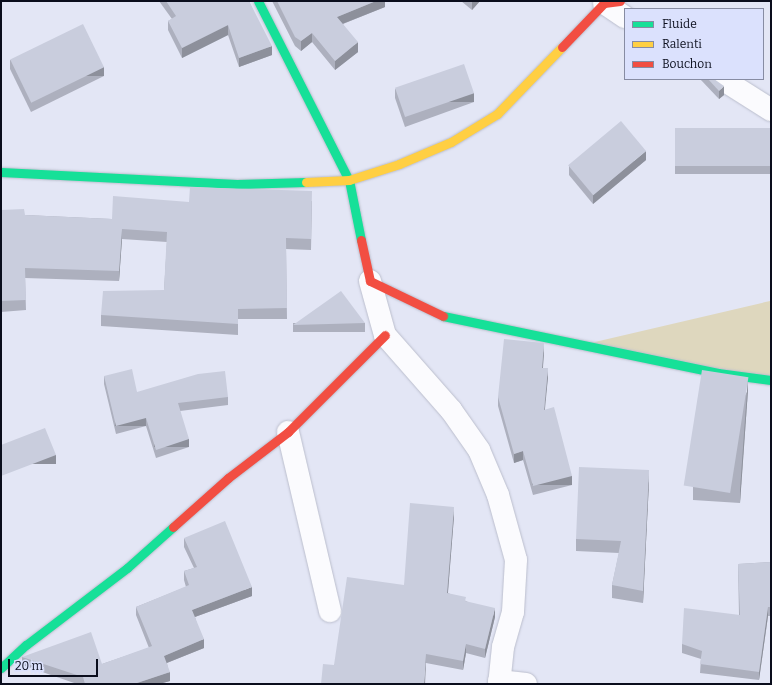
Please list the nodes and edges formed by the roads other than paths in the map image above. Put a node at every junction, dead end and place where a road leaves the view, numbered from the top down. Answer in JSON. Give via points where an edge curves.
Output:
{"nodes":[{"id":1,"x":258,"y":1,"type":"edge"},
{"id":2,"x":612,"y":2,"type":"edge"},
{"id":3,"x":624,"y":16,"type":"edge"},
{"id":4,"x":724,"y":80,"type":"edge"},
{"id":5,"x":771,"y":110,"type":"edge"},
{"id":6,"x":1,"y":172,"type":"edge"},
{"id":7,"x":349,"y":180,"type":"junction"},
{"id":8,"x":370,"y":281,"type":"junction"},
{"id":9,"x":385,"y":335,"type":"junction"},
{"id":10,"x":771,"y":380,"type":"edge"},
{"id":11,"x":288,"y":432,"type":"junction"},
{"id":12,"x":330,"y":611,"type":"dead end"},
{"id":13,"x":1,"y":668,"type":"edge"},
{"id":14,"x":499,"y":682,"type":"edge"},
{"id":15,"x":526,"y":684,"type":"edge"}],
"edges":[{"from":1,"to":7,"type":"street"},
{"from":2,"to":3,"type":"street"},
{"from":2,"to":7,"type":"street","via":[[497,114],[451,142],[399,164]]},
{"from":4,"to":5,"type":"street"},
{"from":6,"to":7,"type":"street","via":[[237,184]]},
{"from":7,"to":8,"type":"street"},
{"from":8,"to":9,"type":"street"},
{"from":8,"to":10,"type":"street","via":[[437,315],[718,373]]},
{"from":9,"to":11,"type":"street"},
{"from":9,"to":14,"type":"street","via":[[451,410],[479,450],[498,495],[516,560],[513,612],[503,647]]},
{"from":11,"to":12,"type":"street"},
{"from":11,"to":13,"type":"street","via":[[228,478],[127,568],[26,645]]},
{"from":14,"to":15,"type":"street"}]}
